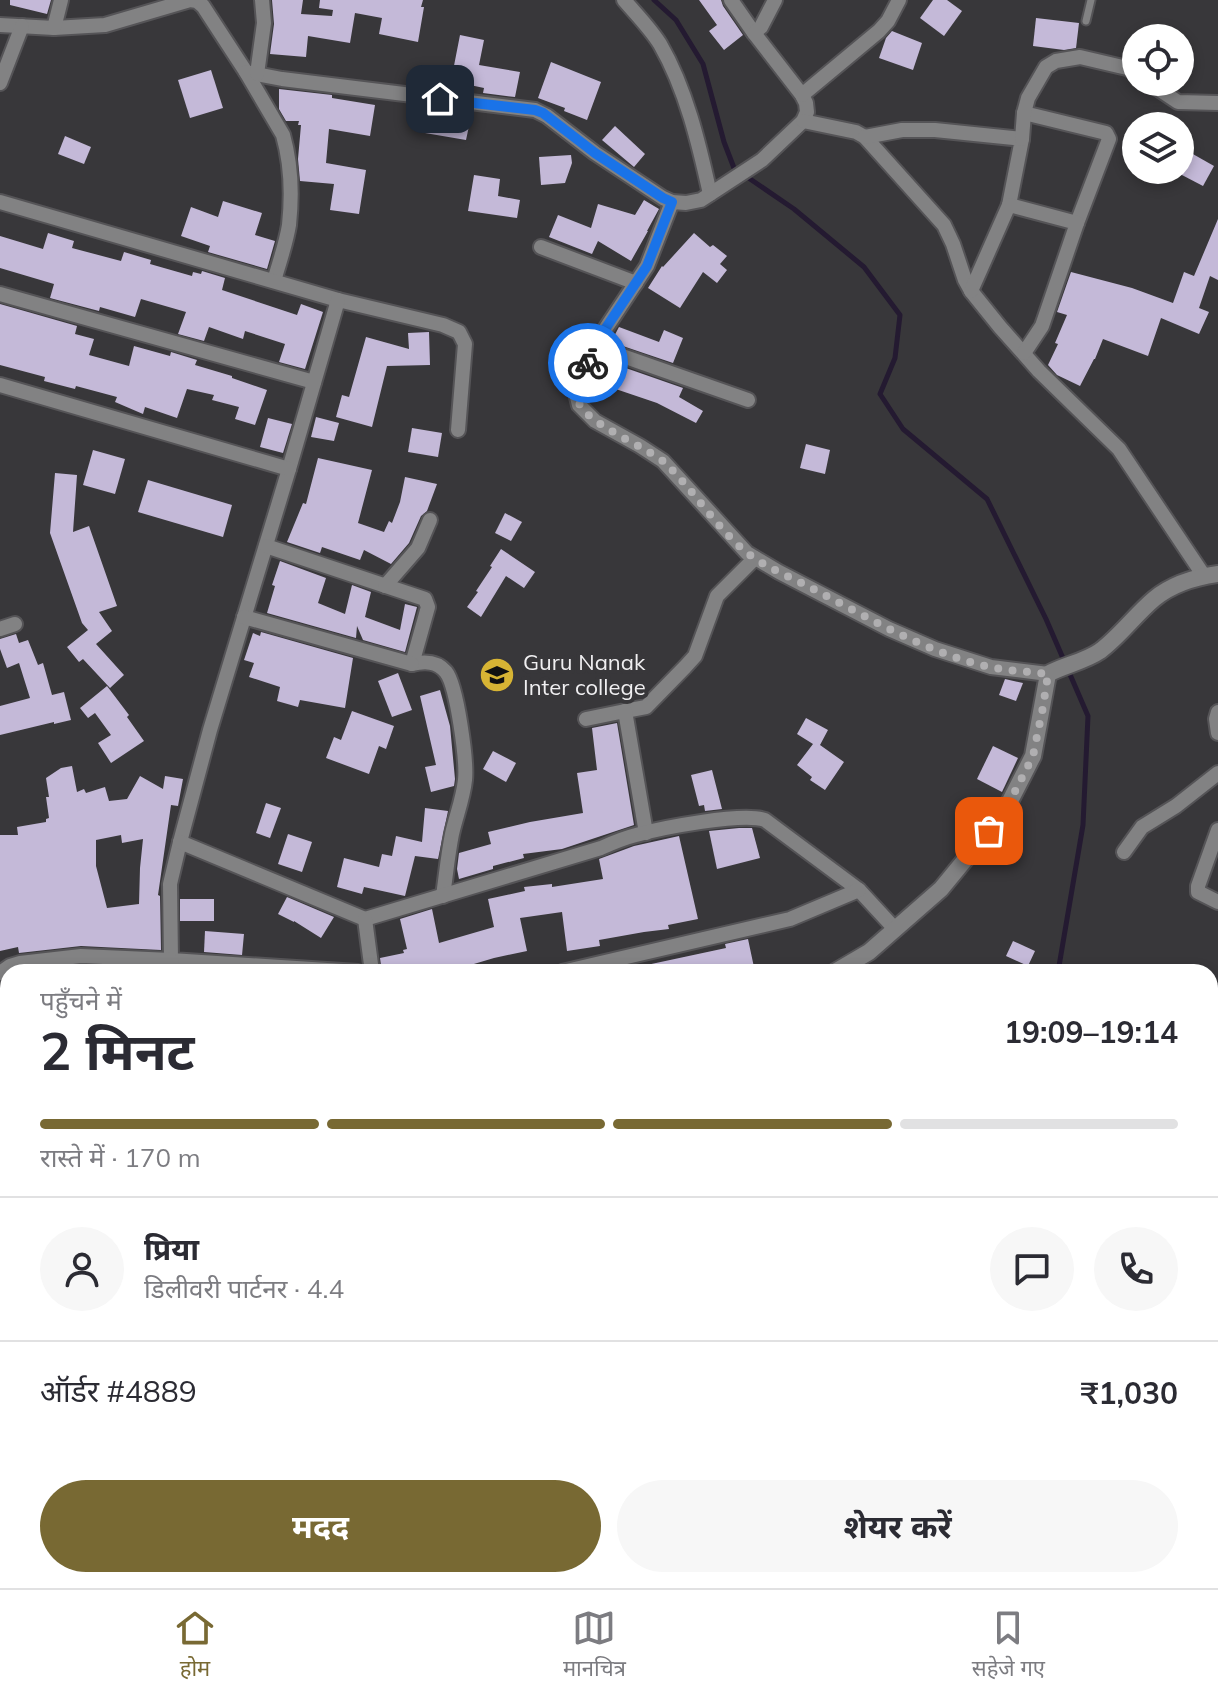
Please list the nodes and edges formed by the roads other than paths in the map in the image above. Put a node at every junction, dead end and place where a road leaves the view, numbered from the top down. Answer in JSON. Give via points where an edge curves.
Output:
{"nodes":[{"id":1,"x":61,"y":0,"type":"edge"},
{"id":2,"x":262,"y":0,"type":"edge"},
{"id":3,"x":624,"y":0,"type":"edge"},
{"id":4,"x":731,"y":0,"type":"edge"},
{"id":5,"x":775,"y":0,"type":"edge"},
{"id":6,"x":899,"y":0,"type":"edge"},
{"id":7,"x":1091,"y":0,"type":"edge"},
{"id":8,"x":1086,"y":21,"type":"dead end"},
{"id":9,"x":0,"y":25,"type":"edge"},
{"id":10,"x":22,"y":26,"type":"junction"},
{"id":11,"x":54,"y":28,"type":"junction"},
{"id":12,"x":754,"y":33,"type":"junction"},
{"id":13,"x":1122,"y":67,"type":"edge"},
{"id":14,"x":251,"y":73,"type":"junction"},
{"id":15,"x":0,"y":83,"type":"edge"},
{"id":16,"x":802,"y":95,"type":"junction"},
{"id":17,"x":1169,"y":96,"type":"edge"},
{"id":18,"x":1218,"y":103,"type":"edge"},
{"id":19,"x":1024,"y":113,"type":"junction"},
{"id":20,"x":803,"y":121,"type":"junction"},
{"id":21,"x":865,"y":137,"type":"junction"},
{"id":22,"x":1022,"y":139,"type":"junction"},
{"id":23,"x":710,"y":194,"type":"junction"},
{"id":24,"x":0,"y":202,"type":"edge"},
{"id":25,"x":672,"y":202,"type":"junction"},
{"id":26,"x":1009,"y":205,"type":"junction"},
{"id":27,"x":1077,"y":223,"type":"junction"},
{"id":28,"x":541,"y":247,"type":"dead end"},
{"id":29,"x":274,"y":281,"type":"junction"},
{"id":30,"x":636,"y":283,"type":"junction"},
{"id":31,"x":971,"y":291,"type":"junction"},
{"id":32,"x":0,"y":294,"type":"edge"},
{"id":33,"x":338,"y":300,"type":"junction"},
{"id":34,"x":594,"y":346,"type":"junction"},
{"id":35,"x":1024,"y":353,"type":"junction"},
{"id":36,"x":314,"y":382,"type":"junction"},
{"id":37,"x":0,"y":385,"type":"edge"},
{"id":38,"x":748,"y":400,"type":"dead end"},
{"id":39,"x":458,"y":430,"type":"dead end"},
{"id":40,"x":289,"y":469,"type":"junction"},
{"id":41,"x":430,"y":520,"type":"dead end"},
{"id":42,"x":266,"y":546,"type":"junction"},
{"id":43,"x":755,"y":558,"type":"junction"},
{"id":44,"x":1211,"y":575,"type":"edge"},
{"id":45,"x":385,"y":586,"type":"junction"},
{"id":46,"x":244,"y":617,"type":"junction"},
{"id":47,"x":15,"y":624,"type":"dead end"},
{"id":48,"x":0,"y":629,"type":"edge"},
{"id":49,"x":412,"y":664,"type":"junction"},
{"id":50,"x":1053,"y":671,"type":"junction"},
{"id":51,"x":625,"y":711,"type":"junction"},
{"id":52,"x":1218,"y":712,"type":"edge"},
{"id":53,"x":586,"y":719,"type":"dead end"},
{"id":54,"x":1218,"y":733,"type":"edge"},
{"id":55,"x":1218,"y":773,"type":"edge"},
{"id":56,"x":1218,"y":830,"type":"edge"},
{"id":57,"x":646,"y":833,"type":"junction"},
{"id":58,"x":180,"y":842,"type":"junction"},
{"id":59,"x":1124,"y":852,"type":"dead end"},
{"id":60,"x":859,"y":890,"type":"junction"},
{"id":61,"x":443,"y":896,"type":"junction"},
{"id":62,"x":1218,"y":902,"type":"edge"},
{"id":63,"x":365,"y":919,"type":"junction"},
{"id":64,"x":895,"y":929,"type":"junction"},
{"id":65,"x":17,"y":964,"type":"edge"},
{"id":66,"x":153,"y":964,"type":"edge"},
{"id":67,"x":171,"y":964,"type":"edge"},
{"id":68,"x":371,"y":964,"type":"edge"},
{"id":69,"x":596,"y":964,"type":"edge"},
{"id":70,"x":849,"y":964,"type":"edge"}],
"edges":[{"from":1,"to":11,"type":"street"},
{"from":2,"to":14,"type":"street","via":[[264,23]]},
{"from":3,"to":23,"type":"street","via":[[660,43],[685,102]]},
{"from":4,"to":12,"type":"street"},
{"from":5,"to":12,"type":"street"},
{"from":6,"to":16,"type":"street","via":[[879,31]]},
{"from":7,"to":8,"type":"lane"},
{"from":9,"to":10,"type":"street"},
{"from":10,"to":11,"type":"street"},
{"from":10,"to":15,"type":"street"},
{"from":11,"to":14,"type":"street","via":[[105,25],[197,1]]},
{"from":12,"to":16,"type":"street"},
{"from":13,"to":19,"type":"street","via":[[1080,57],[1056,61],[1046,67]]},
{"from":14,"to":25,"type":"street","via":[[535,110]]},
{"from":14,"to":29,"type":"street","via":[[286,145],[289,226]]},
{"from":16,"to":20,"type":"street","via":[[807,112]]},
{"from":17,"to":18,"type":"street","via":[[1178,102]]},
{"from":19,"to":22,"type":"street"},
{"from":19,"to":27,"type":"street","via":[[1108,135]]},
{"from":20,"to":21,"type":"street"},
{"from":20,"to":23,"type":"street","via":[[762,160]]},
{"from":21,"to":22,"type":"street","via":[[935,130]]},
{"from":21,"to":31,"type":"street","via":[[944,225]]},
{"from":22,"to":26,"type":"street"},
{"from":23,"to":25,"type":"street","via":[[694,203]]},
{"from":24,"to":29,"type":"street"},
{"from":25,"to":30,"type":"street"},
{"from":26,"to":27,"type":"street"},
{"from":26,"to":31,"type":"street"},
{"from":27,"to":35,"type":"street","via":[[1042,326]]},
{"from":28,"to":30,"type":"street"},
{"from":29,"to":33,"type":"street"},
{"from":30,"to":34,"type":"street"},
{"from":31,"to":35,"type":"street"},
{"from":32,"to":36,"type":"street"},
{"from":33,"to":36,"type":"street"},
{"from":33,"to":39,"type":"street","via":[[459,332],[465,344]]},
{"from":34,"to":38,"type":"street"},
{"from":34,"to":43,"type":"street","via":[[579,405],[595,421],[663,461]]},
{"from":35,"to":44,"type":"street","via":[[1119,449]]},
{"from":36,"to":40,"type":"street"},
{"from":37,"to":40,"type":"street"},
{"from":40,"to":42,"type":"street"},
{"from":41,"to":45,"type":"street","via":[[418,548]]},
{"from":42,"to":45,"type":"street"},
{"from":42,"to":46,"type":"street"},
{"from":43,"to":50,"type":"street","via":[[935,649],[991,667]]},
{"from":43,"to":51,"type":"street","via":[[717,596],[695,656],[646,707]]},
{"from":44,"to":50,"type":"street","via":[[1156,597],[1099,652]]},
{"from":45,"to":49,"type":"street","via":[[427,602]]},
{"from":46,"to":49,"type":"street"},
{"from":46,"to":58,"type":"street"},
{"from":47,"to":48,"type":"street"},
{"from":49,"to":61,"type":"street","via":[[425,661],[447,673],[466,759]]},
{"from":50,"to":64,"type":"street","via":[[1033,756],[1005,811],[941,889]]},
{"from":51,"to":53,"type":"street"},
{"from":51,"to":57,"type":"street"},
{"from":52,"to":54,"type":"street"},
{"from":55,"to":59,"type":"street","via":[[1142,827]]},
{"from":56,"to":62,"type":"street","via":[[1198,886],[1198,892]]},
{"from":57,"to":60,"type":"street","via":[[711,820],[760,818]]},
{"from":57,"to":61,"type":"street"},
{"from":58,"to":63,"type":"street"},
{"from":58,"to":67,"type":"street","via":[[170,884]]},
{"from":60,"to":64,"type":"street"},
{"from":60,"to":69,"type":"street","via":[[790,919]]},
{"from":61,"to":63,"type":"street"},
{"from":63,"to":68,"type":"street"},
{"from":64,"to":70,"type":"street"},
{"from":65,"to":66,"type":"street","via":[[81,956]]}]}
